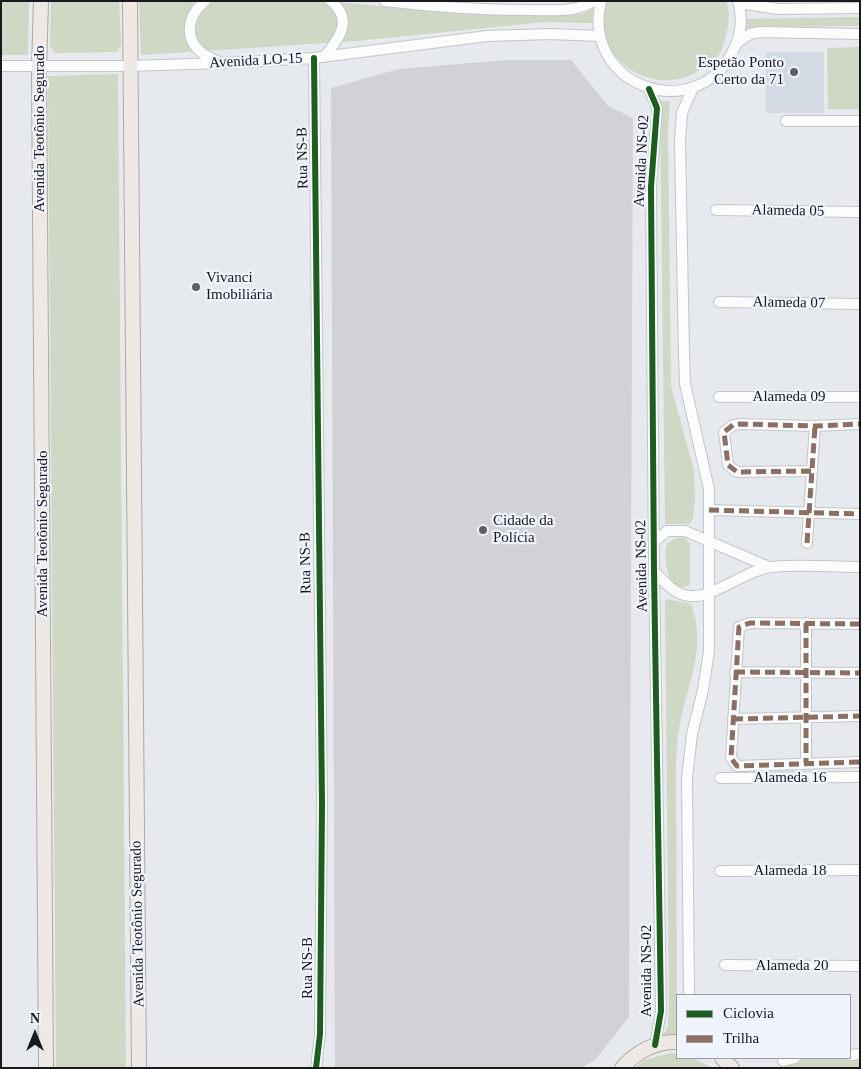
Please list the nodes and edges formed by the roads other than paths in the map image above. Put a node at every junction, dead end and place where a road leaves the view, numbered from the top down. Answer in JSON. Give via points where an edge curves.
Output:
{"nodes":[{"id":1,"x":41,"y":1,"type":"edge"},
{"id":2,"x":130,"y":1,"type":"edge"},
{"id":3,"x":205,"y":1,"type":"edge"},
{"id":4,"x":331,"y":1,"type":"edge"},
{"id":5,"x":386,"y":1,"type":"edge"},
{"id":6,"x":594,"y":1,"type":"edge"},
{"id":7,"x":601,"y":1,"type":"edge"},
{"id":8,"x":739,"y":2,"type":"edge"},
{"id":9,"x":860,"y":8,"type":"edge"},
{"id":10,"x":860,"y":34,"type":"edge"},
{"id":11,"x":599,"y":36,"type":"junction"},
{"id":12,"x":737,"y":43,"type":"junction"},
{"id":13,"x":319,"y":57,"type":"junction"},
{"id":14,"x":222,"y":63,"type":"junction"},
{"id":15,"x":1,"y":66,"type":"edge"},
{"id":16,"x":130,"y":66,"type":"junction"},
{"id":17,"x":39,"y":68,"type":"junction"},
{"id":18,"x":693,"y":88,"type":"junction"},
{"id":19,"x":649,"y":89,"type":"junction"},
{"id":20,"x":786,"y":121,"type":"dead end"},
{"id":21,"x":860,"y":121,"type":"edge"},
{"id":22,"x":716,"y":210,"type":"dead end"},
{"id":23,"x":860,"y":212,"type":"edge"},
{"id":24,"x":719,"y":302,"type":"dead end"},
{"id":25,"x":860,"y":304,"type":"edge"},
{"id":26,"x":719,"y":397,"type":"dead end"},
{"id":27,"x":860,"y":397,"type":"edge"},
{"id":28,"x":860,"y":424,"type":"edge"},
{"id":29,"x":815,"y":426,"type":"junction"},
{"id":30,"x":811,"y":471,"type":"junction"},
{"id":31,"x":709,"y":510,"type":"junction"},
{"id":32,"x":810,"y":514,"type":"junction"},
{"id":33,"x":860,"y":514,"type":"edge"},
{"id":34,"x":708,"y":539,"type":"junction"},
{"id":35,"x":654,"y":542,"type":"junction"},
{"id":36,"x":807,"y":543,"type":"dead end"},
{"id":37,"x":769,"y":567,"type":"junction"},
{"id":38,"x":860,"y":567,"type":"edge"},
{"id":39,"x":654,"y":571,"type":"junction"},
{"id":40,"x":708,"y":592,"type":"junction"},
{"id":41,"x":806,"y":623,"type":"junction"},
{"id":42,"x":860,"y":624,"type":"edge"},
{"id":43,"x":735,"y":672,"type":"junction"},
{"id":44,"x":806,"y":673,"type":"junction"},
{"id":45,"x":860,"y":673,"type":"edge"},
{"id":46,"x":860,"y":716,"type":"edge"},
{"id":47,"x":805,"y":717,"type":"junction"},
{"id":48,"x":732,"y":719,"type":"junction"},
{"id":49,"x":860,"y":762,"type":"edge"},
{"id":50,"x":806,"y":763,"type":"junction"},
{"id":51,"x":720,"y":778,"type":"dead end"},
{"id":52,"x":860,"y":778,"type":"edge"},
{"id":53,"x":860,"y":870,"type":"edge"},
{"id":54,"x":720,"y":871,"type":"dead end"},
{"id":55,"x":725,"y":965,"type":"dead end"},
{"id":56,"x":860,"y":966,"type":"edge"},
{"id":57,"x":689,"y":994,"type":"edge"},
{"id":58,"x":676,"y":1042,"type":"edge"},
{"id":59,"x":655,"y":1045,"type":"junction"},
{"id":60,"x":723,"y":1059,"type":"edge"},
{"id":61,"x":791,"y":1059,"type":"edge"},
{"id":62,"x":783,"y":1061,"type":"dead end"},
{"id":63,"x":46,"y":1068,"type":"edge"},
{"id":64,"x":139,"y":1068,"type":"edge"},
{"id":65,"x":316,"y":1068,"type":"edge"},
{"id":66,"x":622,"y":1068,"type":"edge"},
{"id":67,"x":732,"y":1068,"type":"edge"}],
"edges":[{"from":1,"to":17,"type":"main road","name":"Avenida Teotônio Segurado"},
{"from":2,"to":16,"type":"main road","name":"Avenida Teotônio Segurado"},
{"from":3,"to":14,"type":"street","via":[[190,21],[191,38],[203,56]]},
{"from":4,"to":13,"type":"street","via":[[337,6],[342,27],[339,38]]},
{"from":5,"to":6,"type":"street","via":[[469,10],[565,10]]},
{"from":7,"to":11,"type":"street"},
{"from":8,"to":9,"type":"street","via":[[778,9]]},
{"from":8,"to":12,"type":"street","via":[[741,23]]},
{"from":10,"to":12,"type":"street","via":[[760,32],[750,34]]},
{"from":11,"to":13,"type":"street","name":"Avenida LO-15","via":[[487,36]]},
{"from":11,"to":19,"type":"street","via":[[619,71]]},
{"from":12,"to":18,"type":"street","via":[[720,70]]},
{"from":13,"to":14,"type":"street","name":"Avenida LO-15"},
{"from":13,"to":65,"type":"street","name":"Rua NS-B","via":[[322,804],[320,1034]]},
{"from":14,"to":16,"type":"street","name":"Avenida LO-15"},
{"from":15,"to":17,"type":"street","name":"Avenida LO-15"},
{"from":16,"to":17,"type":"street","name":"Avenida LO-15"},
{"from":16,"to":64,"type":"main road","name":"Avenida Teotônio Segurado"},
{"from":17,"to":63,"type":"main road","name":"Avenida Teotônio Segurado"},
{"from":18,"to":19,"type":"street"},
{"from":18,"to":31,"type":"street","via":[[682,113],[680,141],[684,356],[686,384],[709,489]]},
{"from":19,"to":35,"type":"street","name":"Avenida NS-02","via":[[657,108],[651,187]]},
{"from":20,"to":21,"type":"street"},
{"from":22,"to":23,"type":"street","name":"Alameda 05"},
{"from":24,"to":25,"type":"street","name":"Alameda 07"},
{"from":26,"to":27,"type":"street","name":"Alameda 09"},
{"from":28,"to":29,"type":"street"},
{"from":29,"to":30,"type":"street"},
{"from":29,"to":30,"type":"street","via":[[740,424],[724,432],[728,465],[737,472]]},
{"from":30,"to":32,"type":"street"},
{"from":31,"to":32,"type":"street"},
{"from":31,"to":34,"type":"street"},
{"from":32,"to":33,"type":"street"},
{"from":32,"to":36,"type":"street"},
{"from":34,"to":35,"type":"street","via":[[676,529],[667,531]]},
{"from":34,"to":37,"type":"street"},
{"from":34,"to":40,"type":"street"},
{"from":35,"to":39,"type":"street","name":"Avenida NS-02"},
{"from":37,"to":38,"type":"street"},
{"from":37,"to":40,"type":"street"},
{"from":39,"to":40,"type":"street","via":[[683,595]]},
{"from":39,"to":59,"type":"street","name":"Avenida NS-02","via":[[661,1011]]},
{"from":40,"to":57,"type":"street","via":[[709,651],[692,734],[687,778]]},
{"from":41,"to":42,"type":"street"},
{"from":41,"to":43,"type":"street","via":[[750,623],[739,627]]},
{"from":41,"to":44,"type":"street"},
{"from":43,"to":44,"type":"street"},
{"from":43,"to":48,"type":"street"},
{"from":44,"to":45,"type":"street"},
{"from":44,"to":47,"type":"street"},
{"from":46,"to":47,"type":"street"},
{"from":47,"to":48,"type":"street"},
{"from":47,"to":50,"type":"street"},
{"from":48,"to":50,"type":"street","via":[[731,758],[737,766]]},
{"from":49,"to":50,"type":"street"},
{"from":51,"to":52,"type":"street","name":"Alameda 16"},
{"from":53,"to":54,"type":"street","name":"Alameda 18"},
{"from":55,"to":56,"type":"street","name":"Alameda 20"},
{"from":58,"to":59,"type":"main road"},
{"from":59,"to":66,"type":"main road","via":[[635,1055]]},
{"from":60,"to":67,"type":"main road"},
{"from":61,"to":62,"type":"street"}]}
